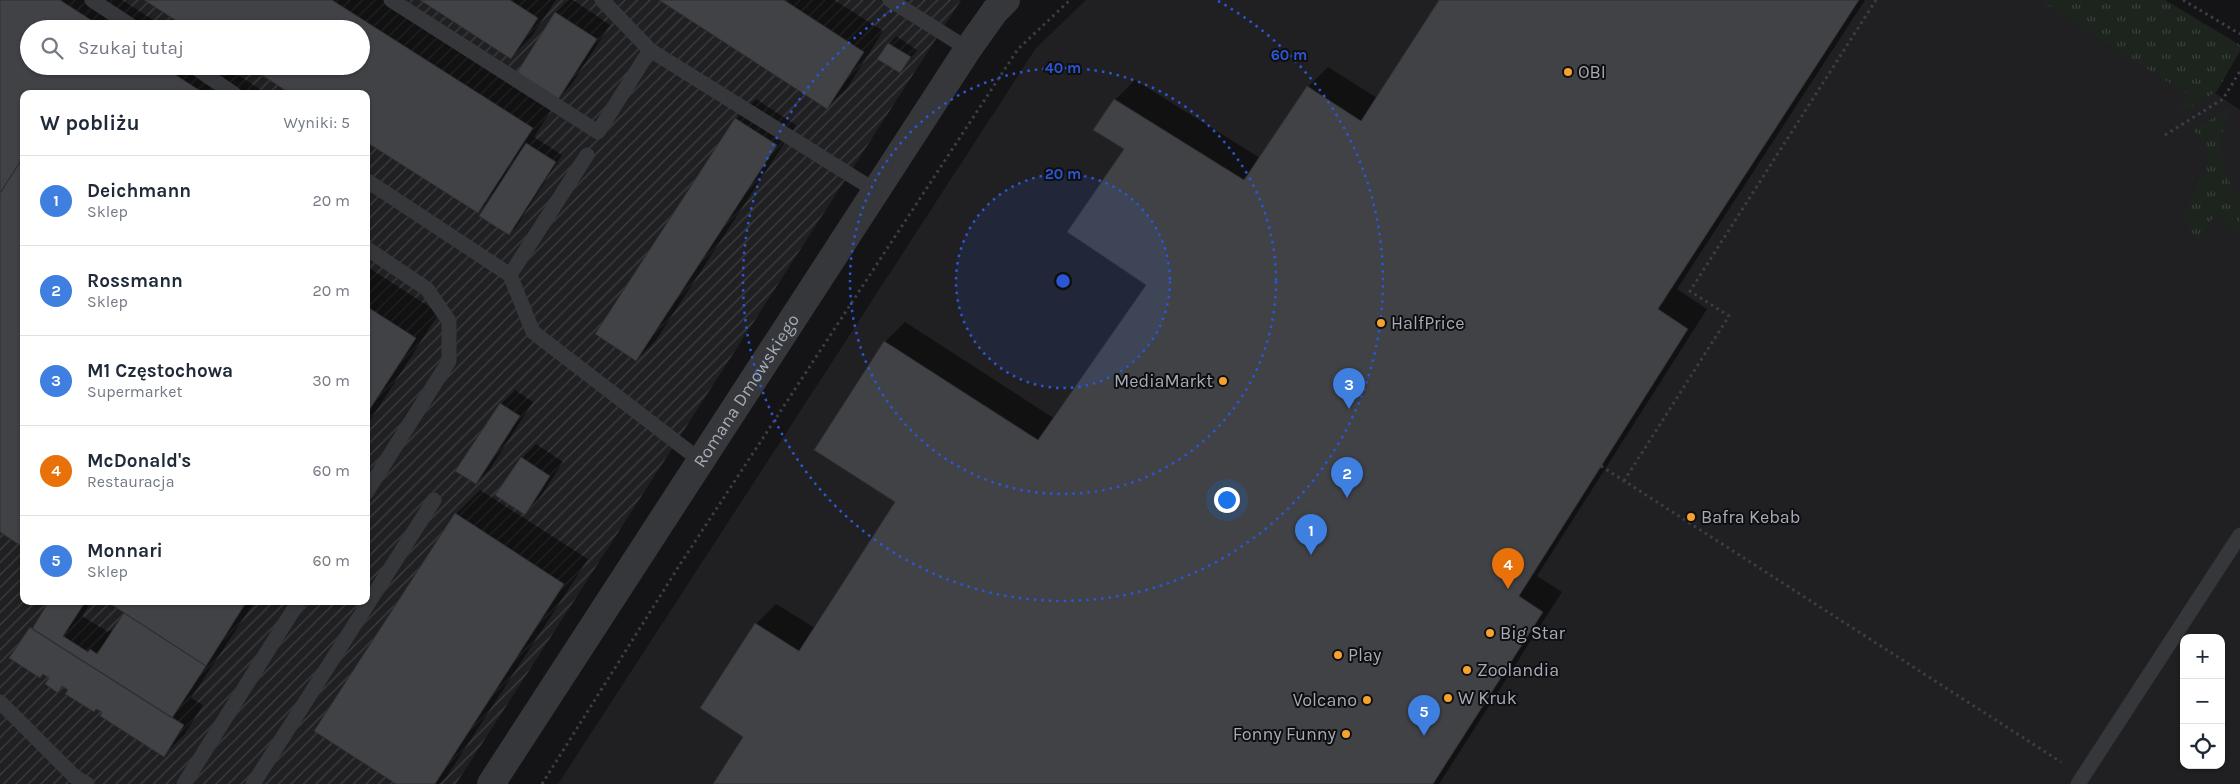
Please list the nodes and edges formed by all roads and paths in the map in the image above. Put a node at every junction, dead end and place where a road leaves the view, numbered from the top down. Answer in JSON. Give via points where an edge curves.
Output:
{"nodes":[{"id":1,"x":92,"y":0,"type":"edge"},
{"id":2,"x":391,"y":0,"type":"edge"},
{"id":3,"x":602,"y":0,"type":"edge"},
{"id":4,"x":890,"y":0,"type":"edge"},
{"id":5,"x":1006,"y":0,"type":"edge"},
{"id":6,"x":1070,"y":0,"type":"edge"},
{"id":7,"x":1876,"y":0,"type":"edge"},
{"id":8,"x":2183,"y":0,"type":"edge"},
{"id":9,"x":122,"y":20,"type":"edge"},
{"id":10,"x":2240,"y":34,"type":"edge"},
{"id":11,"x":968,"y":49,"type":"junction"},
{"id":12,"x":650,"y":50,"type":"junction"},
{"id":13,"x":2240,"y":72,"type":"edge"},
{"id":14,"x":206,"y":75,"type":"edge"},
{"id":15,"x":228,"y":90,"type":"edge"},
{"id":16,"x":2165,"y":135,"type":"dead end"},
{"id":17,"x":587,"y":154,"type":"dead end"},
{"id":18,"x":370,"y":183,"type":"edge"},
{"id":19,"x":876,"y":190,"type":"junction"},
{"id":20,"x":370,"y":251,"type":"edge"},
{"id":21,"x":510,"y":275,"type":"junction"},
{"id":22,"x":701,"y":461,"type":"junction"},
{"id":23,"x":1601,"y":466,"type":"dead end"},
{"id":24,"x":1624,"y":481,"type":"junction"},
{"id":25,"x":370,"y":487,"type":"edge"},
{"id":26,"x":434,"y":500,"type":"dead end"},
{"id":27,"x":2240,"y":536,"type":"edge"},
{"id":28,"x":370,"y":600,"type":"edge"},
{"id":29,"x":296,"y":605,"type":"edge"},
{"id":30,"x":367,"y":605,"type":"edge"},
{"id":31,"x":0,"y":702,"type":"edge"},
{"id":32,"x":2081,"y":780,"type":"edge"},
{"id":33,"x":77,"y":782,"type":"edge"},
{"id":34,"x":184,"y":784,"type":"edge"},
{"id":35,"x":253,"y":784,"type":"edge"},
{"id":36,"x":491,"y":784,"type":"edge"},
{"id":37,"x":542,"y":784,"type":"edge"}],
"edges":[{"from":1,"to":9,"type":"lane"},
{"from":2,"to":12,"type":"lane","via":[[598,132]]},
{"from":3,"to":12,"type":"lane"},
{"from":4,"to":11,"type":"lane"},
{"from":5,"to":11,"type":"street","name":"Romana Dmowskiego"},
{"from":6,"to":37,"type":"path","via":[[1018,49],[684,557]]},
{"from":7,"to":24,"type":"path","via":[[1690,291],[1729,316]]},
{"from":8,"to":10,"type":"path"},
{"from":11,"to":19,"type":"street","name":"Romana Dmowskiego"},
{"from":12,"to":19,"type":"lane"},
{"from":13,"to":16,"type":"path","via":[[2223,99]]},
{"from":14,"to":15,"type":"lane"},
{"from":17,"to":21,"type":"lane"},
{"from":18,"to":21,"type":"lane"},
{"from":19,"to":22,"type":"street","name":"Romana Dmowskiego"},
{"from":20,"to":25,"type":"lane","via":[[427,288],[449,321],[449,361]]},
{"from":21,"to":22,"type":"lane","via":[[533,332]]},
{"from":22,"to":36,"type":"street","name":"Romana Dmowskiego"},
{"from":23,"to":24,"type":"path"},
{"from":24,"to":32,"type":"path"},
{"from":26,"to":28,"type":"lane"},
{"from":27,"to":32,"type":"lane"},
{"from":29,"to":34,"type":"lane"},
{"from":30,"to":35,"type":"lane"},
{"from":31,"to":33,"type":"lane"}]}
